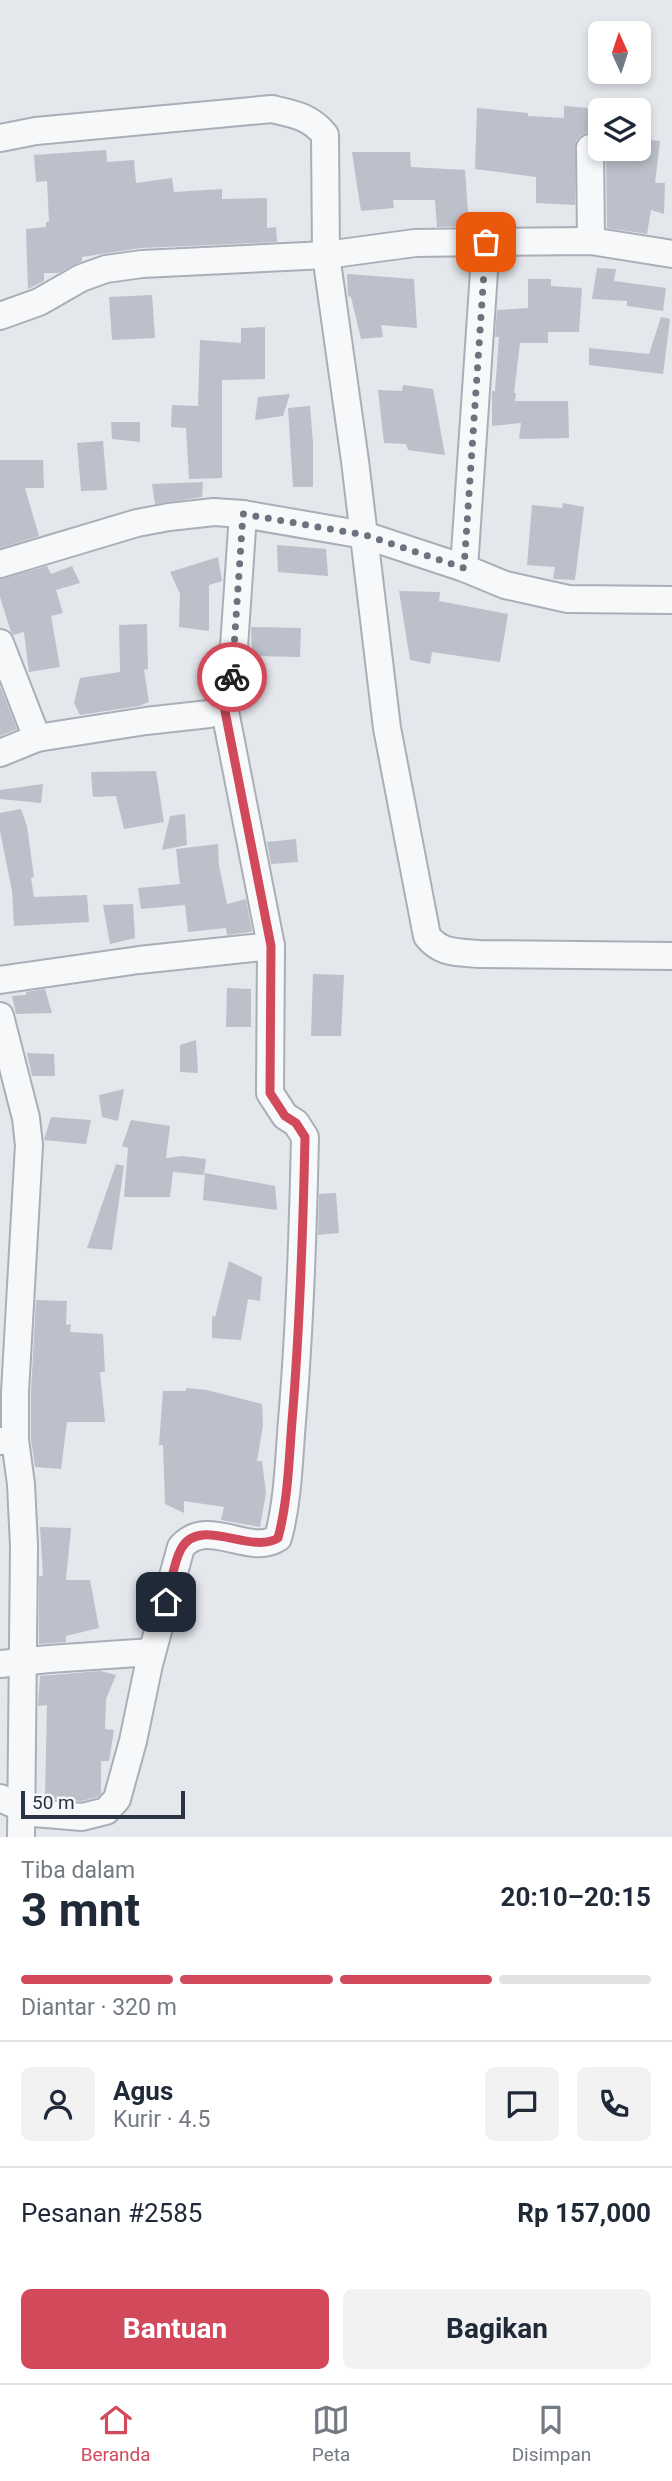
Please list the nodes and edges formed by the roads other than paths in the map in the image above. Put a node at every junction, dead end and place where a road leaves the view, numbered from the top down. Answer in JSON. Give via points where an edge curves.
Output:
{"nodes":[{"id":1,"x":0,"y":138,"type":"edge"},
{"id":2,"x":590,"y":161,"type":"edge"},
{"id":3,"x":591,"y":241,"type":"junction"},
{"id":4,"x":486,"y":242,"type":"junction"},
{"id":5,"x":672,"y":254,"type":"edge"},
{"id":6,"x":326,"y":255,"type":"junction"},
{"id":7,"x":0,"y":316,"type":"edge"},
{"id":8,"x":243,"y":514,"type":"junction"},
{"id":9,"x":365,"y":535,"type":"junction"},
{"id":10,"x":0,"y":564,"type":"edge"},
{"id":11,"x":464,"y":568,"type":"junction"},
{"id":12,"x":672,"y":600,"type":"edge"},
{"id":13,"x":0,"y":643,"type":"edge"},
{"id":14,"x":224,"y":706,"type":"junction"},
{"id":15,"x":37,"y":738,"type":"junction"},
{"id":16,"x":0,"y":753,"type":"edge"},
{"id":17,"x":271,"y":946,"type":"junction"},
{"id":18,"x":672,"y":956,"type":"edge"},
{"id":19,"x":0,"y":980,"type":"edge"},
{"id":20,"x":0,"y":1016,"type":"edge"},
{"id":21,"x":8,"y":1440,"type":"edge"},
{"id":22,"x":152,"y":1652,"type":"junction"},
{"id":23,"x":11,"y":1663,"type":"edge"},
{"id":24,"x":11,"y":1803,"type":"edge"},
{"id":25,"x":21,"y":1837,"type":"edge"}],
"edges":[{"from":1,"to":6,"type":"street","via":[[244,111],[272,109],[296,114],[316,123],[325,135]]},
{"from":2,"to":3,"type":"street"},
{"from":3,"to":4,"type":"street"},
{"from":3,"to":5,"type":"street"},
{"from":4,"to":6,"type":"street","via":[[415,243]]},
{"from":4,"to":11,"type":"street"},
{"from":6,"to":7,"type":"street","via":[[106,269]]},
{"from":6,"to":9,"type":"street"},
{"from":8,"to":9,"type":"street"},
{"from":8,"to":10,"type":"street","via":[[214,512],[148,521]]},
{"from":8,"to":14,"type":"street","via":[[231,691]]},
{"from":9,"to":11,"type":"street"},
{"from":9,"to":18,"type":"street","via":[[387,728],[427,936],[436,947],[465,953]]},
{"from":11,"to":12,"type":"street","via":[[505,584],[568,599]]},
{"from":13,"to":15,"type":"street"},
{"from":14,"to":15,"type":"street","via":[[209,714]]},
{"from":14,"to":17,"type":"street"},
{"from":15,"to":16,"type":"street"},
{"from":17,"to":19,"type":"street"},
{"from":17,"to":22,"type":"street","via":[[270,1093],[305,1137],[297,1365],[280,1531],[278,1538],[264,1544],[210,1535],[187,1540],[176,1560]]},
{"from":20,"to":21,"type":"street","via":[[29,1145],[15,1392]]},
{"from":21,"to":23,"type":"street","via":[[21,1484],[24,1545]]},
{"from":22,"to":23,"type":"street"},
{"from":22,"to":24,"type":"street","via":[[117,1799],[106,1811],[82,1817],[34,1813]]},
{"from":23,"to":24,"type":"street"},
{"from":24,"to":25,"type":"street"}]}
